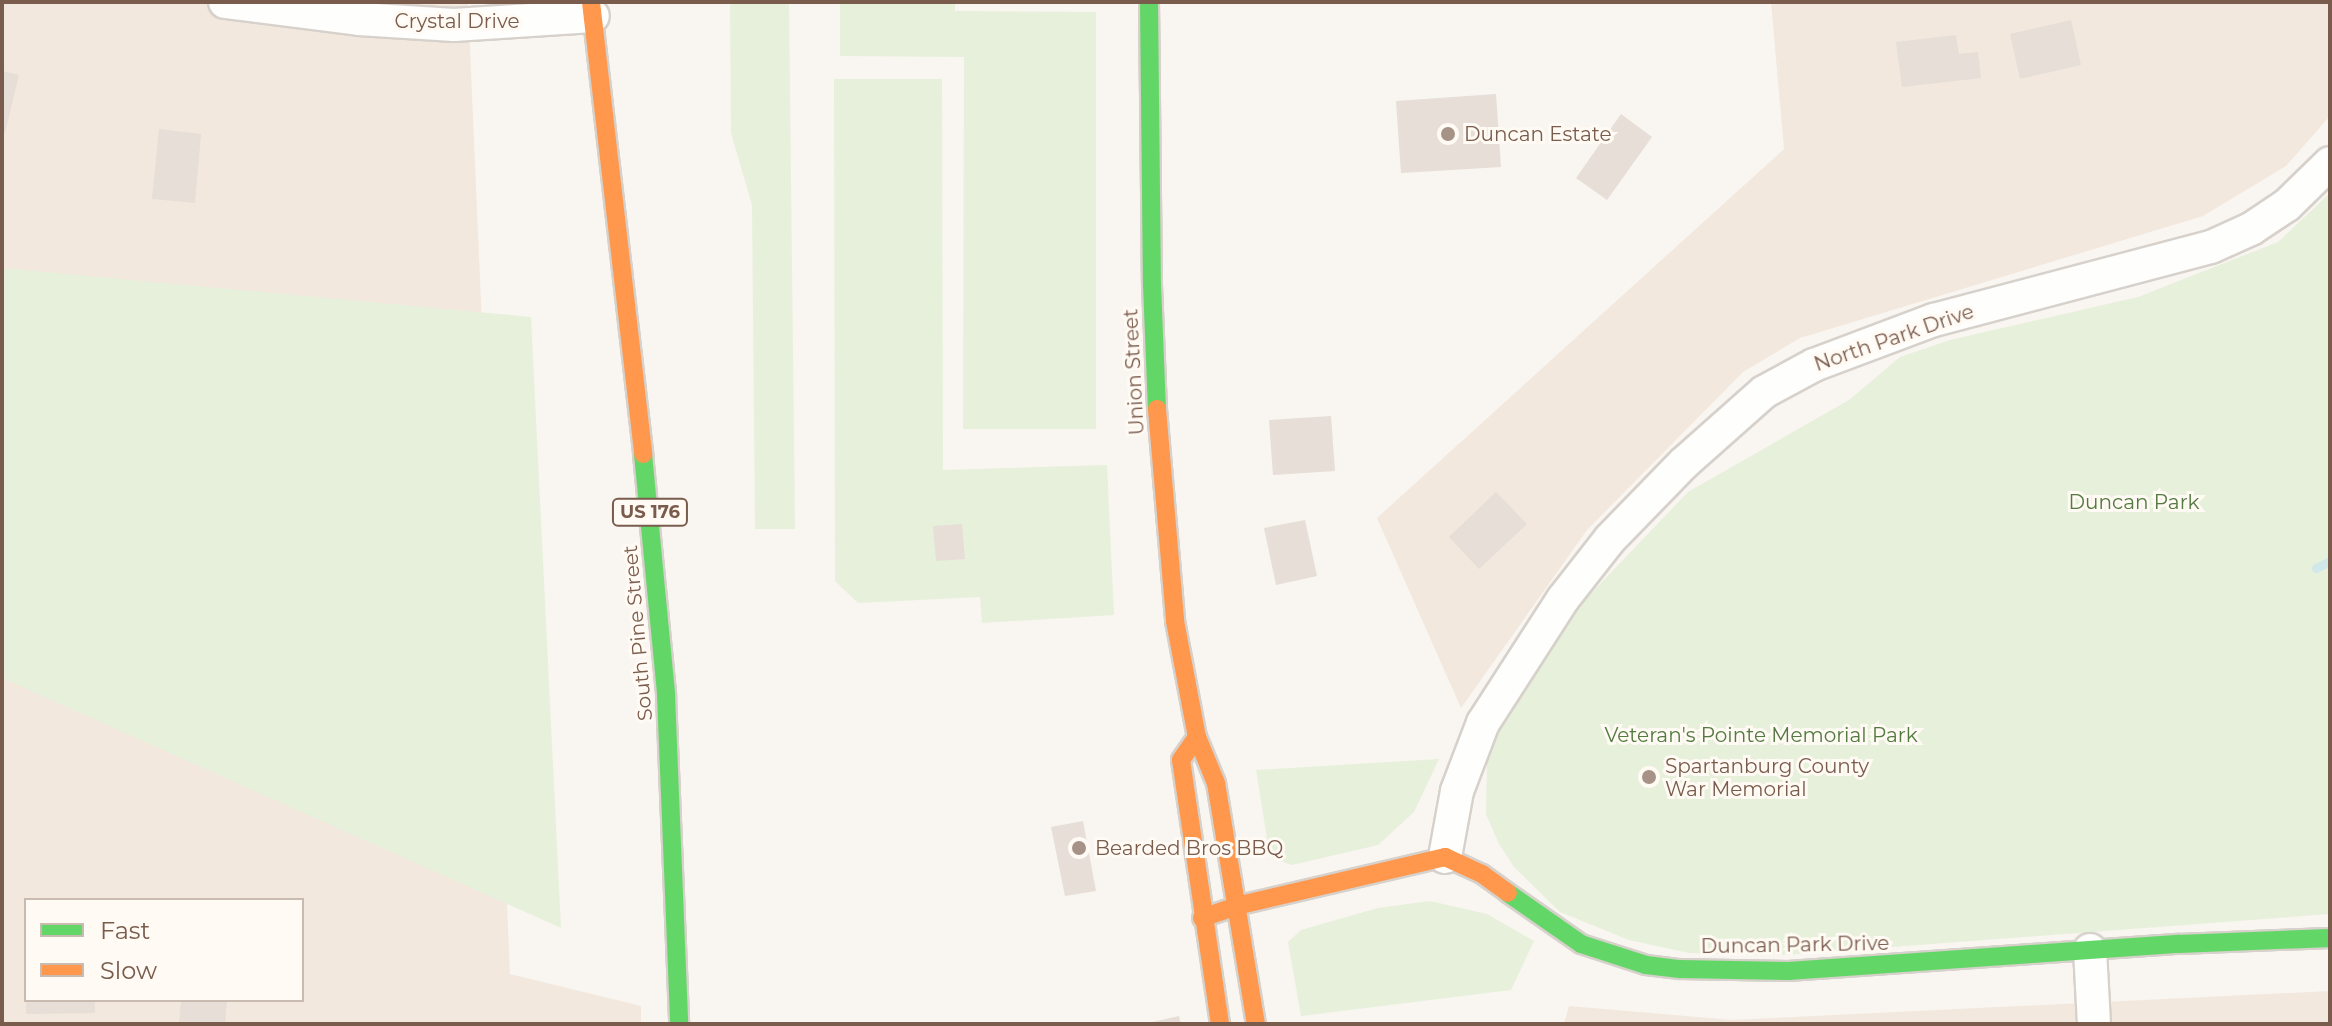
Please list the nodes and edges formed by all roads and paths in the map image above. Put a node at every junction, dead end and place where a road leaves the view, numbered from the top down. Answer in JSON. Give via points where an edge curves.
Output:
{"nodes":[{"id":1,"x":225,"y":2,"type":"edge"},
{"id":2,"x":1149,"y":2,"type":"edge"},
{"id":3,"x":592,"y":9,"type":"edge"},
{"id":4,"x":2330,"y":163,"type":"edge"},
{"id":5,"x":1197,"y":737,"type":"junction"},
{"id":6,"x":1445,"y":857,"type":"junction"},
{"id":7,"x":1236,"y":906,"type":"junction"},
{"id":8,"x":1202,"y":918,"type":"junction"},
{"id":9,"x":2330,"y":938,"type":"edge"},
{"id":10,"x":2090,"y":950,"type":"junction"},
{"id":11,"x":679,"y":1024,"type":"edge"},
{"id":12,"x":1220,"y":1024,"type":"edge"},
{"id":13,"x":1256,"y":1024,"type":"edge"},
{"id":14,"x":2094,"y":1024,"type":"edge"}],
"edges":[{"from":1,"to":3,"type":"street","name":"Crystal Drive","via":[[454,25]]},
{"from":2,"to":5,"type":"main road","name":"Union Street","via":[[1159,445],[1175,621]]},
{"from":3,"to":11,"type":"main road","name":"South Pine Street","number":"US 176","via":[[628,301],[665,680]]},
{"from":4,"to":6,"type":"street","name":"North Park Drive","via":[[2287,205],[2211,247],[1934,320],[1814,365],[1764,392],[1610,539],[1555,611],[1483,723],[1457,791]]},
{"from":5,"to":7,"type":"main road","name":"Union Street","via":[[1216,783]]},
{"from":5,"to":8,"type":"main road","via":[[1181,760]]},
{"from":6,"to":7,"type":"main road"},
{"from":6,"to":10,"type":"main road","name":"Duncan Park Drive","via":[[1482,874],[1581,944],[1646,965],[1788,971]]},
{"from":7,"to":8,"type":"main road"},
{"from":7,"to":13,"type":"main road","name":"Union Street"},
{"from":8,"to":12,"type":"main road"},
{"from":9,"to":10,"type":"main road","name":"Duncan Park Drive"},
{"from":10,"to":14,"type":"street"}]}
